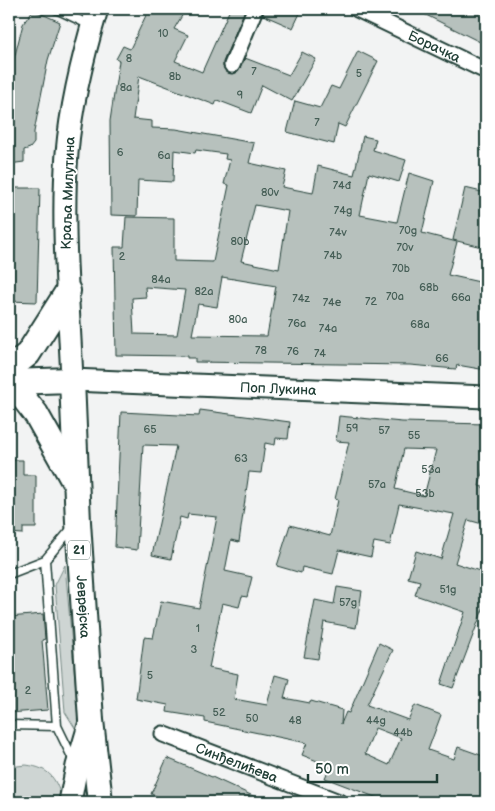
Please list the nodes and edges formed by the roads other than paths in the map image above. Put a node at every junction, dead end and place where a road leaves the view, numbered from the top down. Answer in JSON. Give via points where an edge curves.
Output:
{"nodes":[{"id":1,"x":56,"y":9,"type":"edge"},
{"id":2,"x":255,"y":9,"type":"edge"},
{"id":3,"x":357,"y":9,"type":"edge"},
{"id":4,"x":95,"y":17,"type":"edge"},
{"id":5,"x":232,"y":65,"type":"dead end"},
{"id":6,"x":486,"y":71,"type":"edge"},
{"id":7,"x":68,"y":291,"type":"junction"},
{"id":8,"x":10,"y":378,"type":"edge"},
{"id":9,"x":72,"y":380,"type":"junction"},
{"id":10,"x":486,"y":397,"type":"edge"},
{"id":11,"x":76,"y":485,"type":"junction"},
{"id":12,"x":78,"y":522,"type":"junction"},
{"id":13,"x":45,"y":560,"type":"junction"},
{"id":14,"x":9,"y":574,"type":"edge"},
{"id":15,"x":91,"y":720,"type":"junction"},
{"id":16,"x":9,"y":725,"type":"edge"},
{"id":17,"x":57,"y":726,"type":"junction"},
{"id":18,"x":163,"y":734,"type":"dead end"},
{"id":19,"x":77,"y":766,"type":"junction"},
{"id":20,"x":70,"y":802,"type":"edge"},
{"id":21,"x":100,"y":802,"type":"edge"},
{"id":22,"x":339,"y":802,"type":"edge"}],
"edges":[{"from":1,"to":4,"type":"lane"},
{"from":2,"to":5,"type":"street"},
{"from":3,"to":6,"type":"street","name":"Борачка"},
{"from":4,"to":7,"type":"main road","name":"Краља Милутина","via":[[78,82],[67,153]]},
{"from":7,"to":8,"type":"main road"},
{"from":7,"to":9,"type":"main road","name":"Краља Милутина"},
{"from":8,"to":9,"type":"main road"},
{"from":8,"to":11,"type":"main road","via":[[36,414]]},
{"from":9,"to":10,"type":"main road","name":"Поп Лукина"},
{"from":9,"to":11,"type":"main road","name":"Јеврејска","number":"21"},
{"from":11,"to":12,"type":"main road","name":"Јеврејска","number":"21"},
{"from":12,"to":13,"type":"lane"},
{"from":12,"to":15,"type":"main road","name":"Јеврејска","number":"21"},
{"from":13,"to":14,"type":"lane"},
{"from":13,"to":17,"type":"lane"},
{"from":15,"to":19,"type":"main road"},
{"from":15,"to":21,"type":"main road","name":"Јеврејска","number":"21"},
{"from":16,"to":17,"type":"lane"},
{"from":17,"to":19,"type":"lane"},
{"from":18,"to":22,"type":"street","name":"Синђелићева"},
{"from":19,"to":20,"type":"main road"}]}
